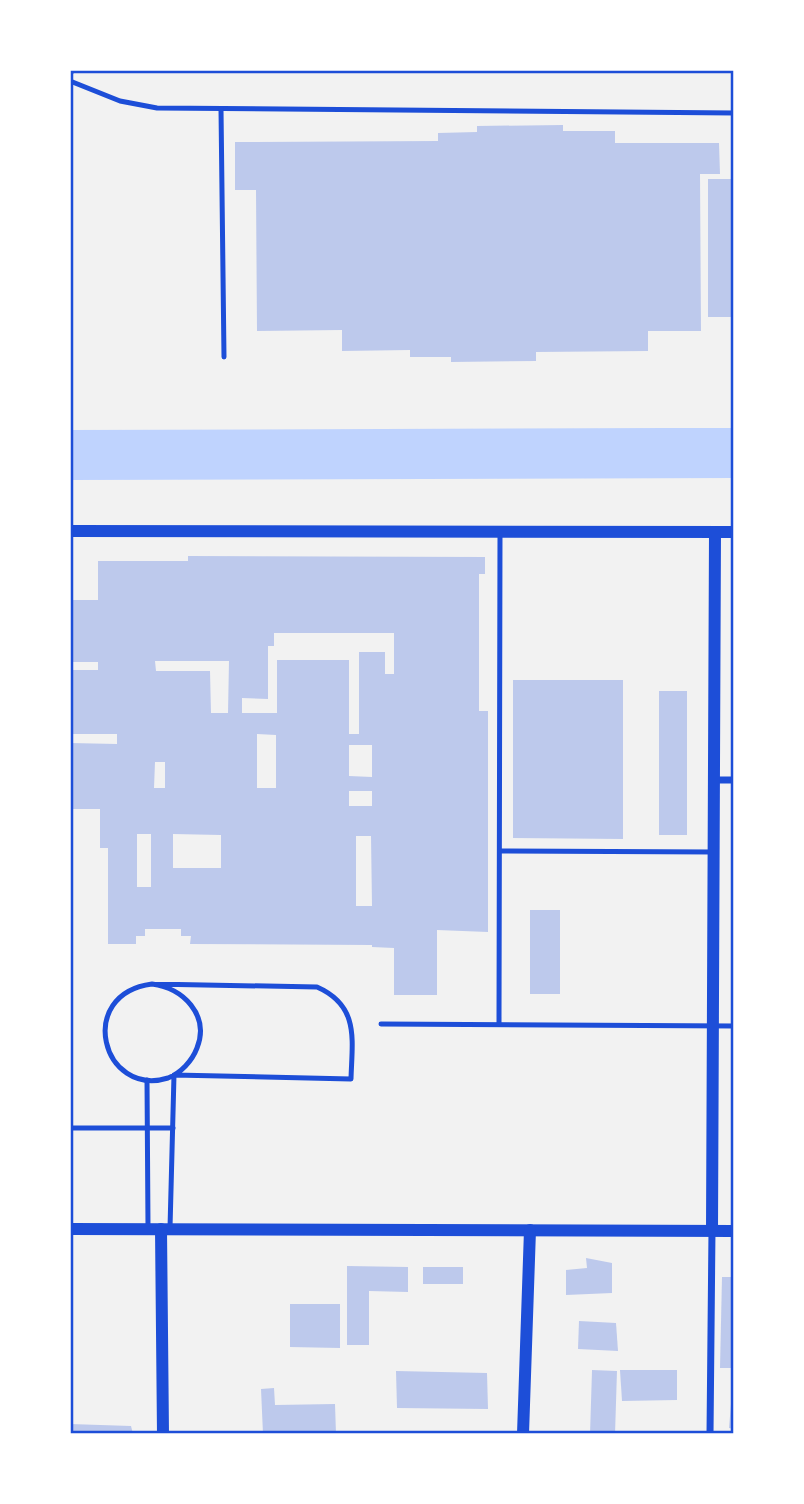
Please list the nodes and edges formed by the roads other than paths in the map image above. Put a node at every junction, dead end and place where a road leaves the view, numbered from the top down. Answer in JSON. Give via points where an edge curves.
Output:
{"nodes":[{"id":1,"x":72,"y":70,"type":"edge"},
{"id":2,"x":70,"y":75,"type":"edge"},
{"id":3,"x":70,"y":81,"type":"edge"},
{"id":4,"x":221,"y":110,"type":"junction"},
{"id":5,"x":734,"y":113,"type":"edge"},
{"id":6,"x":224,"y":357,"type":"dead end"},
{"id":7,"x":70,"y":531,"type":"edge"},
{"id":8,"x":500,"y":532,"type":"junction"},
{"id":9,"x":715,"y":532,"type":"junction"},
{"id":10,"x":734,"y":532,"type":"edge"},
{"id":11,"x":714,"y":780,"type":"junction"},
{"id":12,"x":734,"y":780,"type":"edge"},
{"id":13,"x":499,"y":850,"type":"junction"},
{"id":14,"x":713,"y":852,"type":"junction"},
{"id":15,"x":152,"y":984,"type":"junction"},
{"id":16,"x":381,"y":1024,"type":"dead end"},
{"id":17,"x":499,"y":1024,"type":"junction"},
{"id":18,"x":712,"y":1026,"type":"junction"},
{"id":19,"x":734,"y":1026,"type":"edge"},
{"id":20,"x":174,"y":1075,"type":"junction"},
{"id":21,"x":147,"y":1080,"type":"junction"},
{"id":22,"x":70,"y":1128,"type":"edge"},
{"id":23,"x":147,"y":1128,"type":"junction"},
{"id":24,"x":173,"y":1128,"type":"junction"},
{"id":25,"x":70,"y":1228,"type":"edge"},
{"id":26,"x":148,"y":1229,"type":"junction"},
{"id":27,"x":166,"y":1229,"type":"junction"},
{"id":28,"x":530,"y":1230,"type":"junction"},
{"id":29,"x":712,"y":1230,"type":"junction"},
{"id":30,"x":734,"y":1231,"type":"edge"},
{"id":31,"x":163,"y":1434,"type":"edge"},
{"id":32,"x":523,"y":1434,"type":"edge"},
{"id":33,"x":710,"y":1434,"type":"edge"}],
"edges":[{"from":1,"to":2,"type":"lane"},
{"from":3,"to":4,"type":"lane","via":[[138,106]]},
{"from":4,"to":5,"type":"lane"},
{"from":4,"to":6,"type":"lane"},
{"from":7,"to":8,"type":"street"},
{"from":8,"to":9,"type":"street"},
{"from":8,"to":13,"type":"lane"},
{"from":9,"to":10,"type":"street"},
{"from":9,"to":11,"type":"street"},
{"from":11,"to":12,"type":"street"},
{"from":11,"to":14,"type":"street"},
{"from":13,"to":14,"type":"lane"},
{"from":13,"to":17,"type":"lane"},
{"from":14,"to":18,"type":"street"},
{"from":15,"to":20,"type":"lane","via":[[186,998],[198,1020],[199,1045]]},
{"from":15,"to":20,"type":"lane","via":[[317,986],[337,998],[350,1016],[351,1079]]},
{"from":15,"to":21,"type":"lane","via":[[140,985],[118,998],[104,1032],[110,1056],[118,1066]]},
{"from":16,"to":17,"type":"lane"},
{"from":17,"to":18,"type":"lane"},
{"from":18,"to":19,"type":"lane"},
{"from":18,"to":29,"type":"street"},
{"from":20,"to":21,"type":"lane"},
{"from":20,"to":24,"type":"lane"},
{"from":21,"to":23,"type":"lane"},
{"from":22,"to":23,"type":"lane"},
{"from":23,"to":24,"type":"lane"},
{"from":23,"to":26,"type":"lane"},
{"from":24,"to":27,"type":"lane"},
{"from":25,"to":26,"type":"street"},
{"from":26,"to":27,"type":"street"},
{"from":27,"to":28,"type":"street"},
{"from":27,"to":31,"type":"street"},
{"from":28,"to":29,"type":"street"},
{"from":28,"to":32,"type":"street"},
{"from":29,"to":30,"type":"street"},
{"from":29,"to":33,"type":"street"}]}
